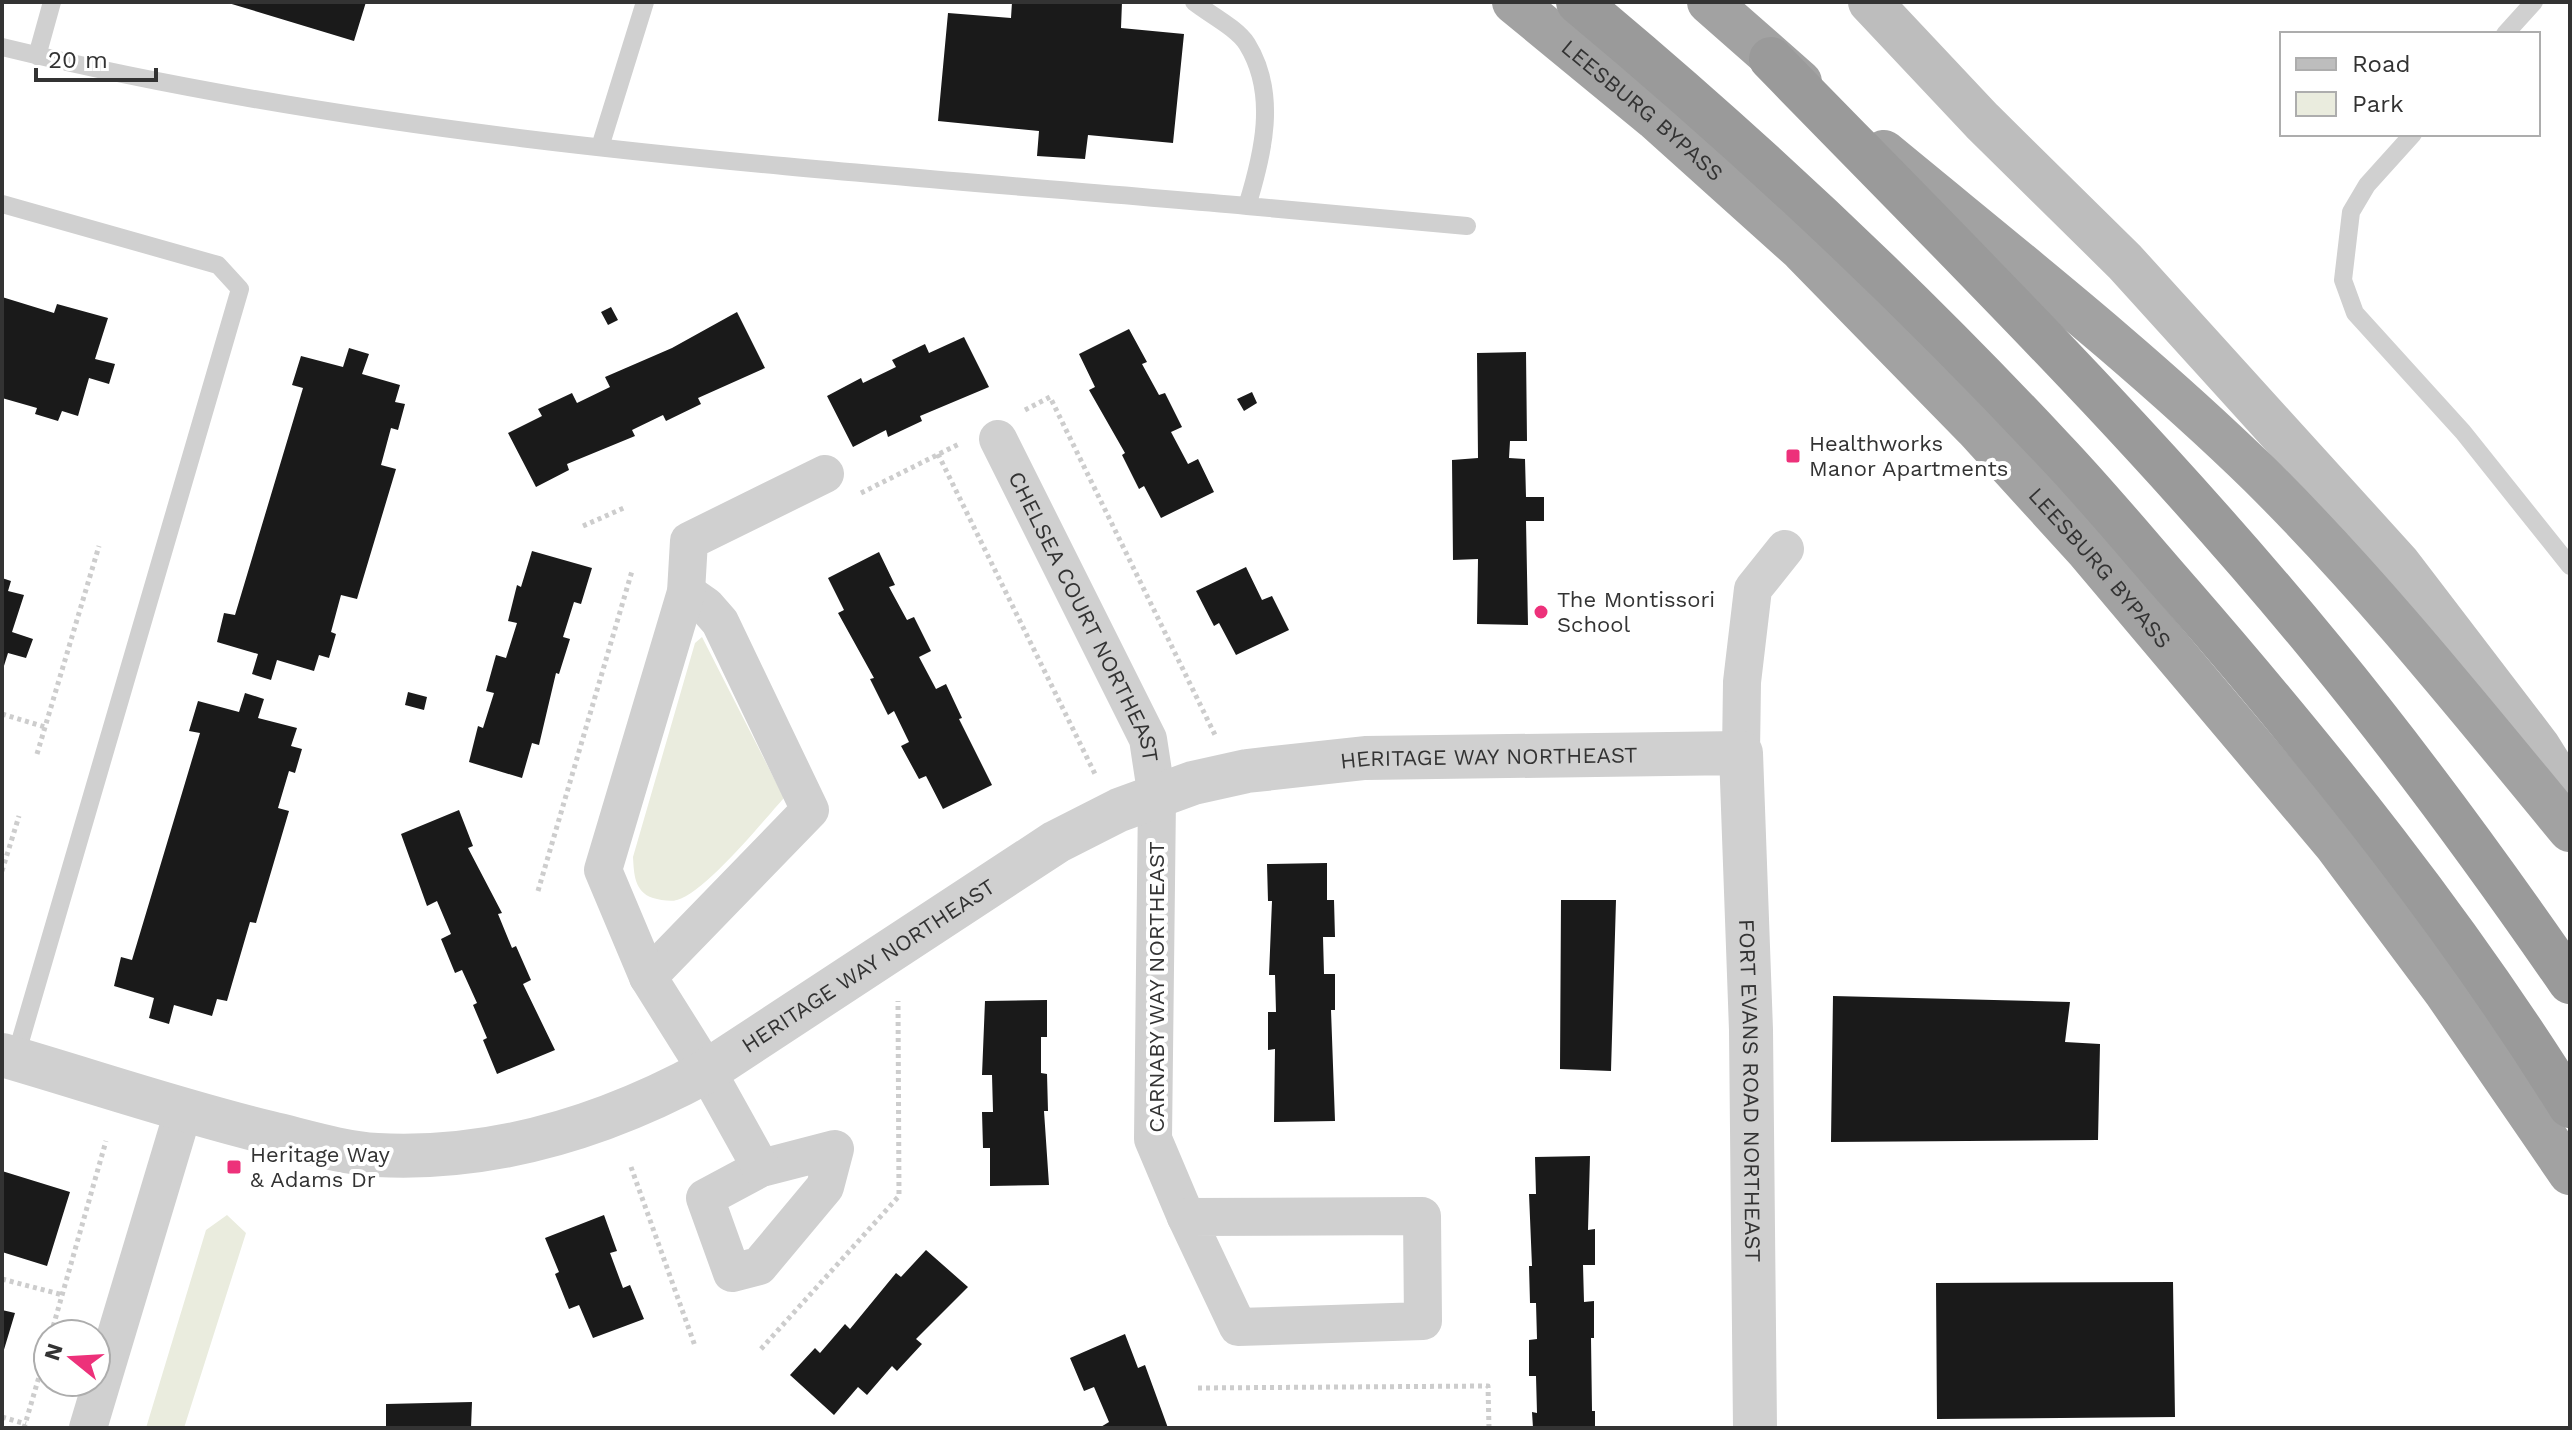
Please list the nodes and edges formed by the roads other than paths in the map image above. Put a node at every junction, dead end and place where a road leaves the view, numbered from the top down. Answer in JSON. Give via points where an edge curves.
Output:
{"nodes":[{"id":1,"x":52,"y":2,"type":"edge"},
{"id":2,"x":645,"y":2,"type":"edge"},
{"id":3,"x":1194,"y":2,"type":"edge"},
{"id":4,"x":1514,"y":2,"type":"edge"},
{"id":5,"x":1578,"y":2,"type":"edge"},
{"id":6,"x":1709,"y":2,"type":"edge"},
{"id":7,"x":1870,"y":2,"type":"edge"},
{"id":8,"x":2534,"y":2,"type":"edge"},
{"id":9,"x":2507,"y":32,"type":"edge"},
{"id":10,"x":2,"y":47,"type":"edge"},
{"id":11,"x":37,"y":56,"type":"junction"},
{"id":12,"x":1771,"y":59,"type":"junction"},
{"id":13,"x":2411,"y":136,"type":"edge"},
{"id":14,"x":600,"y":147,"type":"junction"},
{"id":15,"x":2,"y":204,"type":"edge"},
{"id":16,"x":1247,"y":206,"type":"junction"},
{"id":17,"x":1467,"y":226,"type":"dead end"},
{"id":18,"x":998,"y":439,"type":"dead end"},
{"id":19,"x":825,"y":474,"type":"dead end"},
{"id":20,"x":1785,"y":549,"type":"dead end"},
{"id":21,"x":2570,"y":566,"type":"edge"},
{"id":22,"x":686,"y":592,"type":"junction"},
{"id":23,"x":1741,"y":753,"type":"junction"},
{"id":24,"x":2570,"y":797,"type":"edge"},
{"id":25,"x":1157,"y":798,"type":"junction"},
{"id":26,"x":2570,"y":830,"type":"edge"},
{"id":27,"x":648,"y":977,"type":"junction"},
{"id":28,"x":2570,"y":982,"type":"edge"},
{"id":29,"x":8,"y":1057,"type":"edge"},
{"id":30,"x":707,"y":1071,"type":"junction"},
{"id":31,"x":2570,"y":1106,"type":"edge"},
{"id":32,"x":183,"y":1112,"type":"junction"},
{"id":33,"x":761,"y":1168,"type":"dead end"},
{"id":34,"x":2570,"y":1173,"type":"edge"},
{"id":35,"x":1186,"y":1217,"type":"junction"},
{"id":36,"x":88,"y":1428,"type":"edge"},
{"id":37,"x":1755,"y":1428,"type":"edge"}],
"edges":[{"from":1,"to":11,"type":"lane"},
{"from":2,"to":14,"type":"lane"},
{"from":3,"to":16,"type":"lane","via":[[1246,42],[1266,92],[1261,154]]},
{"from":4,"to":34,"type":"highway","name":"LEESBURG BYPASS","via":[[1655,118],[1802,250],[2088,551],[2336,845]]},
{"from":5,"to":31,"type":"highway","via":[[1682,88],[1855,248],[2054,449],[2286,714],[2415,881]]},
{"from":6,"to":12,"type":"highway"},
{"from":7,"to":24,"type":"main road","via":[[2125,262],[2399,564],[2538,746]]},
{"from":8,"to":9,"type":"lane"},
{"from":10,"to":11,"type":"lane"},
{"from":11,"to":14,"type":"lane","via":[[253,100]]},
{"from":12,"to":26,"type":"highway","via":[[2129,354],[2260,475],[2379,599]]},
{"from":12,"to":28,"type":"highway","via":[[2174,479],[2313,639],[2428,784]]},
{"from":13,"to":21,"type":"lane","via":[[2367,185],[2351,212],[2343,280],[2355,313],[2463,432]]},
{"from":14,"to":16,"type":"lane"},
{"from":15,"to":29,"type":"lane","via":[[218,265],[240,289]]},
{"from":16,"to":17,"type":"lane"},
{"from":18,"to":25,"type":"street","name":"CHELSEA COURT NORTHEAST","via":[[1148,739]]},
{"from":19,"to":22,"type":"street","via":[[689,541]]},
{"from":20,"to":23,"type":"street","via":[[1753,589],[1742,682]]},
{"from":22,"to":27,"type":"street","via":[[603,870]]},
{"from":22,"to":27,"type":"street","via":[[720,622],[810,810]]},
{"from":23,"to":25,"type":"street","name":"HERITAGE WAY NORTHEAST","via":[[1365,758],[1247,771],[1193,783]]},
{"from":23,"to":37,"type":"street","name":"FORT EVANS ROAD NORTHEAST","via":[[1751,1030]]},
{"from":25,"to":30,"type":"street","name":"HERITAGE WAY NORTHEAST","via":[[1119,810],[1056,842]]},
{"from":25,"to":35,"type":"street","name":"CARNABY WAY NORTHEAST","via":[[1153,1139]]},
{"from":27,"to":30,"type":"street"},
{"from":29,"to":32,"type":"street","name":"HERITAGE WAY NORTHEAST"},
{"from":30,"to":32,"type":"street","name":"HERITAGE WAY NORTHEAST","via":[[658,1098],[549,1136],[492,1150],[445,1154],[374,1155]]},
{"from":30,"to":33,"type":"street"},
{"from":32,"to":36,"type":"street"},
{"from":35,"to":35,"type":"street","name":"CARNABY WAY NORTHEAST","via":[[1422,1216],[1423,1321],[1238,1327]]}]}
